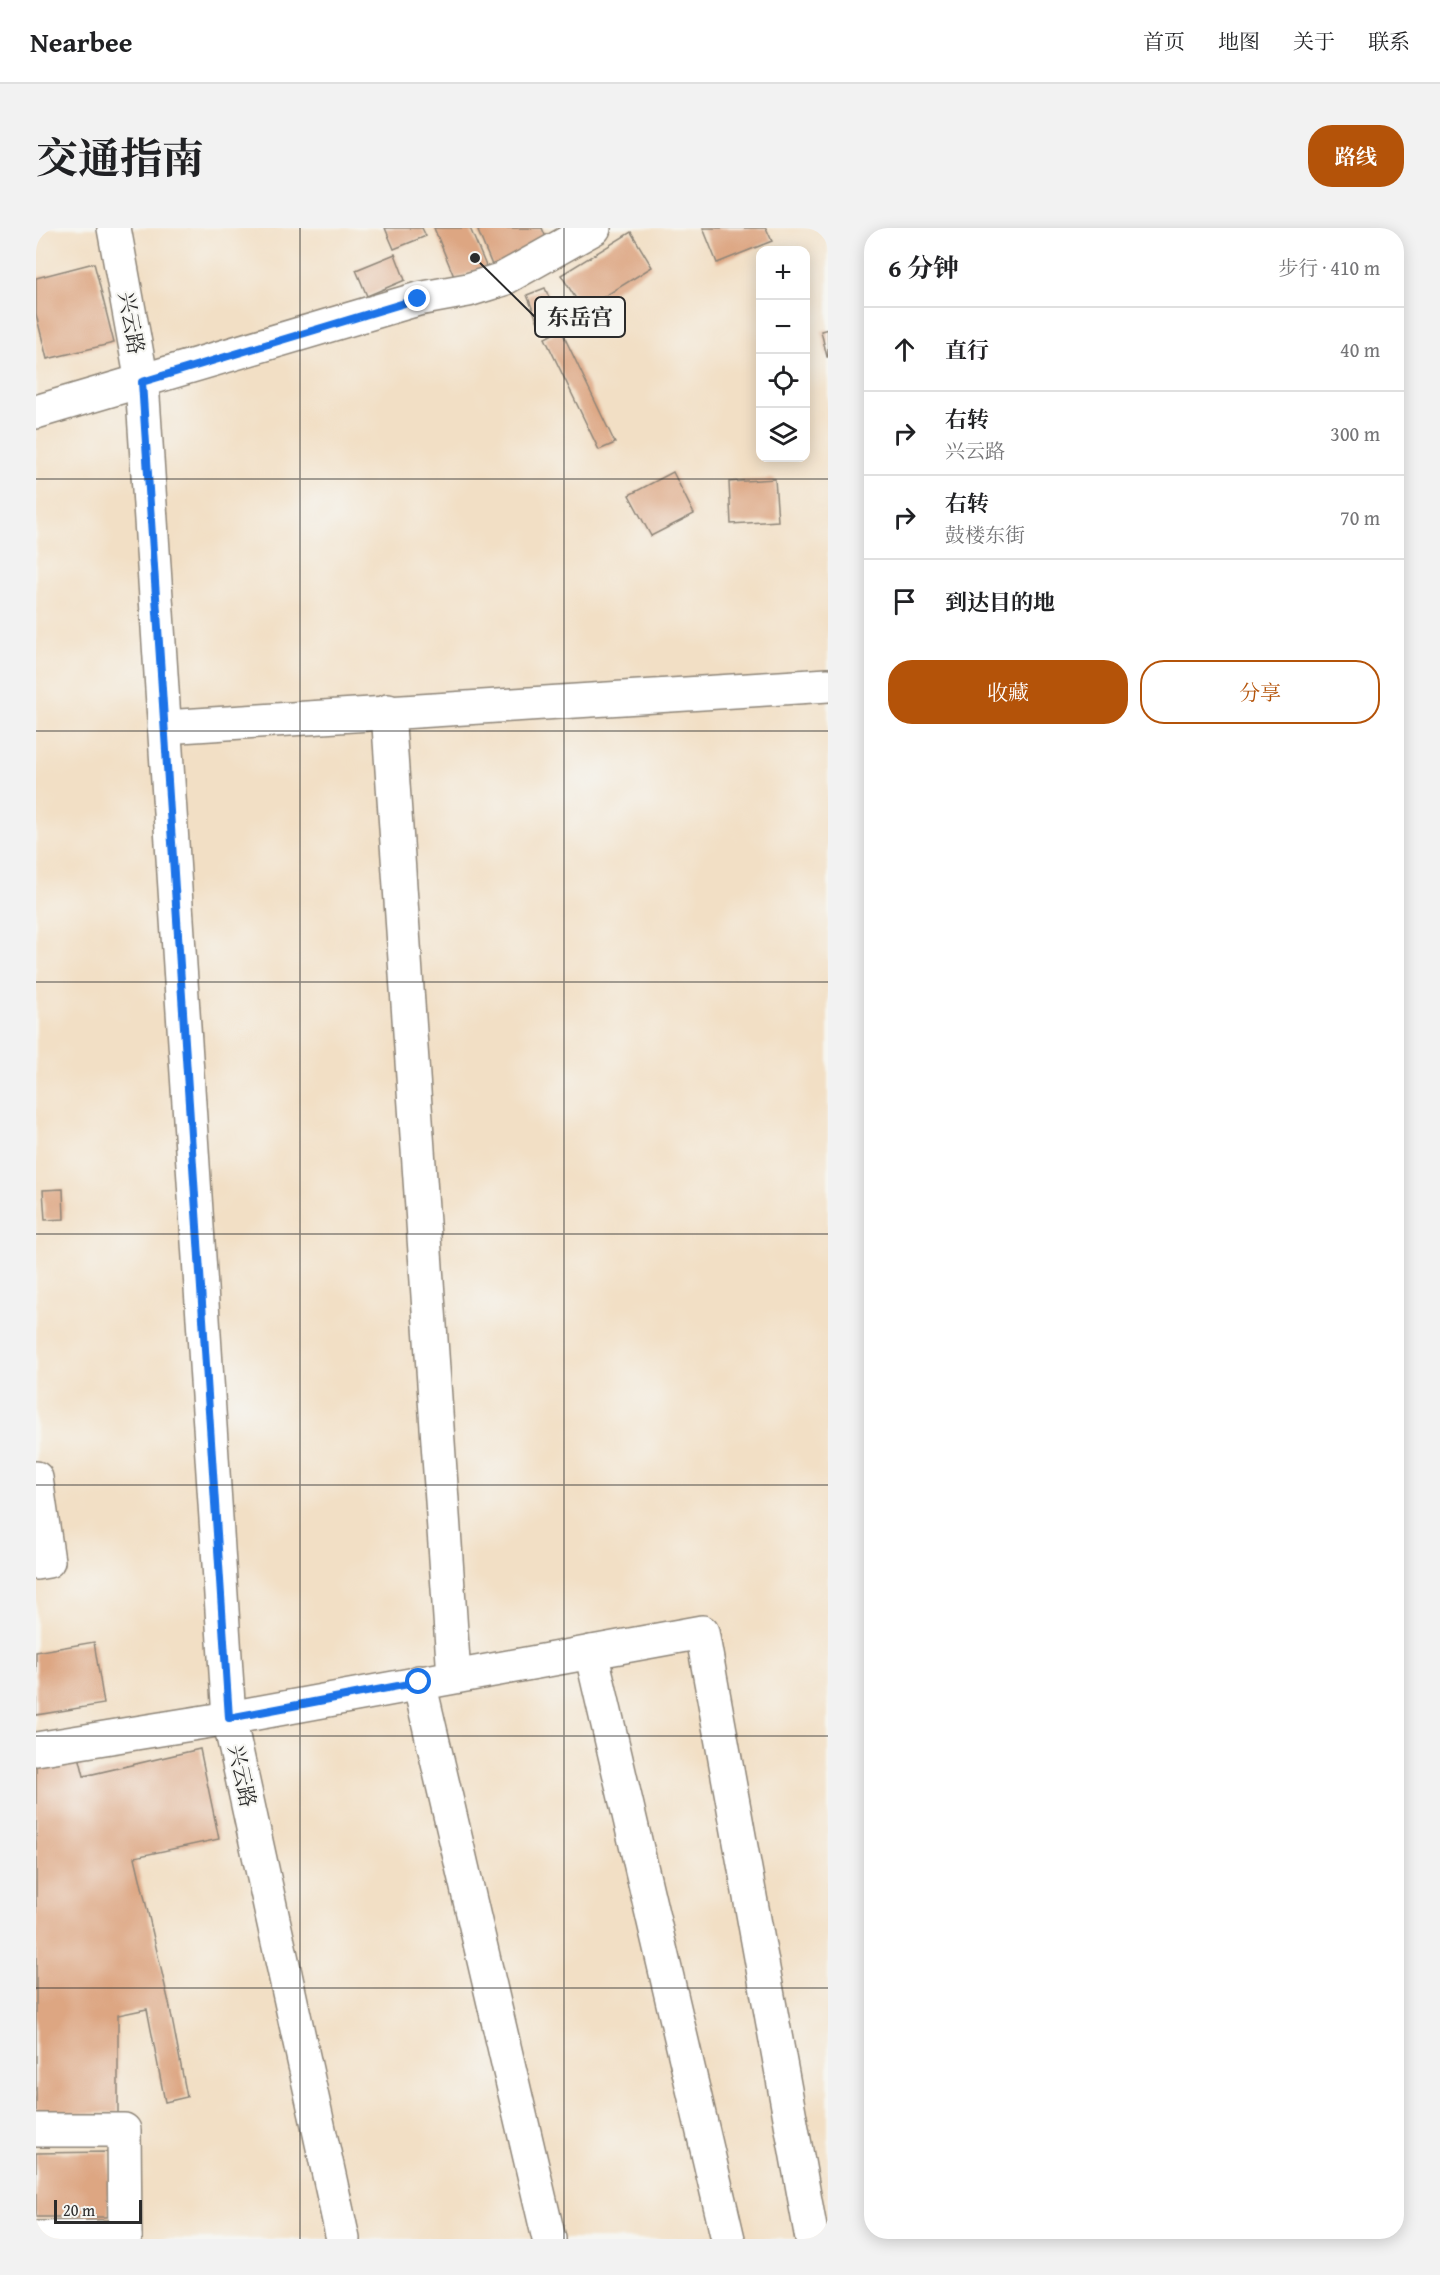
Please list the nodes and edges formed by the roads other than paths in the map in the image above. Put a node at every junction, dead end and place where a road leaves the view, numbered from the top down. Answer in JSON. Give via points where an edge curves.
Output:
{"nodes":[{"id":1,"x":114,"y":228,"type":"edge"},
{"id":2,"x":594,"y":228,"type":"edge"},
{"id":3,"x":142,"y":382,"type":"junction"},
{"id":4,"x":36,"y":412,"type":"edge"},
{"id":5,"x":828,"y":685,"type":"edge"},
{"id":6,"x":388,"y":711,"type":"junction"},
{"id":7,"x":164,"y":727,"type":"junction"},
{"id":8,"x":36,"y":1478,"type":"edge"},
{"id":9,"x":36,"y":1563,"type":"edge"},
{"id":10,"x":591,"y":1652,"type":"junction"},
{"id":11,"x":454,"y":1676,"type":"junction"},
{"id":12,"x":419,"y":1682,"type":"junction"},
{"id":13,"x":229,"y":1718,"type":"junction"},
{"id":14,"x":36,"y":1749,"type":"edge"},
{"id":15,"x":36,"y":2130,"type":"edge"},
{"id":16,"x":36,"y":2238,"type":"edge"},
{"id":17,"x":125,"y":2238,"type":"edge"},
{"id":18,"x":343,"y":2239,"type":"edge"},
{"id":19,"x":549,"y":2239,"type":"edge"},
{"id":20,"x":728,"y":2239,"type":"edge"},
{"id":21,"x":812,"y":2239,"type":"edge"}],
"edges":[{"from":1,"to":3,"type":"street","name":"兴云路"},
{"from":2,"to":3,"type":"street","via":[[503,279],[418,299]]},
{"from":3,"to":4,"type":"street"},
{"from":3,"to":7,"type":"street","name":"兴云路"},
{"from":5,"to":6,"type":"street"},
{"from":6,"to":7,"type":"street"},
{"from":6,"to":11,"type":"street"},
{"from":7,"to":13,"type":"street","name":"兴云路"},
{"from":8,"to":9,"type":"street","via":[[48,1561]]},
{"from":10,"to":11,"type":"street"},
{"from":10,"to":20,"type":"street"},
{"from":10,"to":21,"type":"street","via":[[702,1632]]},
{"from":11,"to":12,"type":"street"},
{"from":12,"to":13,"type":"street"},
{"from":12,"to":19,"type":"street"},
{"from":13,"to":14,"type":"street"},
{"from":13,"to":18,"type":"street","name":"兴云路"},
{"from":15,"to":17,"type":"street","via":[[124,2130]]},
{"from":16,"to":17,"type":"street"}]}
